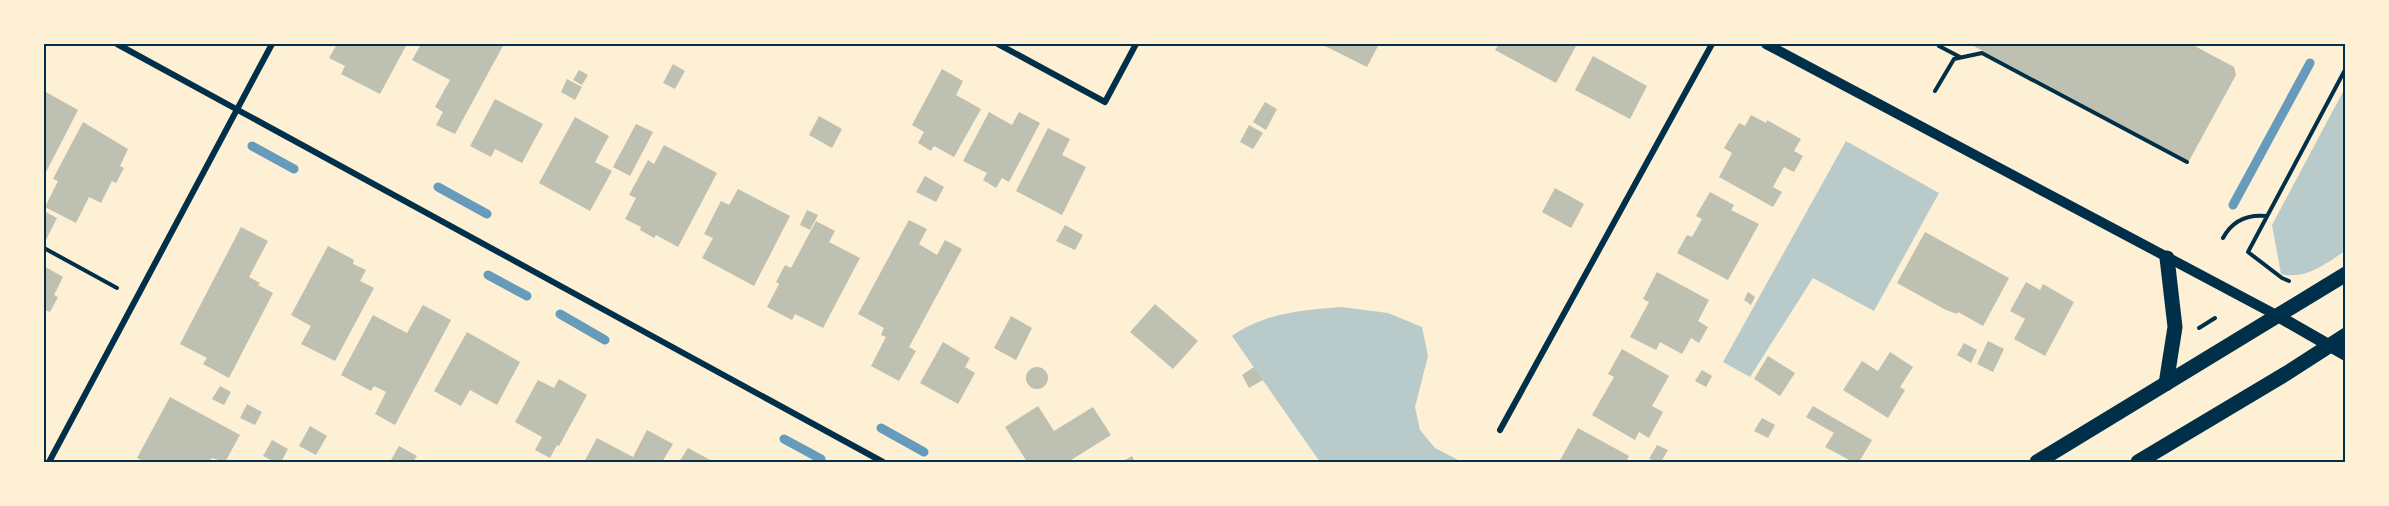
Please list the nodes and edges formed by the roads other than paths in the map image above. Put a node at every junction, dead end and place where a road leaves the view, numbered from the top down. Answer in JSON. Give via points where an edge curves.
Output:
{"nodes":[{"id":1,"x":117,"y":44,"type":"edge"},
{"id":2,"x":272,"y":44,"type":"edge"},
{"id":3,"x":998,"y":44,"type":"edge"},
{"id":4,"x":1136,"y":44,"type":"edge"},
{"id":5,"x":1712,"y":44,"type":"edge"},
{"id":6,"x":1766,"y":44,"type":"edge"},
{"id":7,"x":237,"y":109,"type":"junction"},
{"id":8,"x":2167,"y":258,"type":"junction"},
{"id":9,"x":2346,"y":274,"type":"edge"},
{"id":10,"x":2278,"y":316,"type":"junction"},
{"id":11,"x":2346,"y":335,"type":"edge"},
{"id":12,"x":2329,"y":346,"type":"junction"},
{"id":13,"x":2346,"y":355,"type":"edge"},
{"id":14,"x":2166,"y":384,"type":"junction"},
{"id":15,"x":1500,"y":430,"type":"dead end"},
{"id":16,"x":49,"y":462,"type":"edge"},
{"id":17,"x":884,"y":462,"type":"edge"},
{"id":18,"x":2037,"y":462,"type":"edge"},
{"id":19,"x":2138,"y":462,"type":"edge"}],
"edges":[{"from":1,"to":7,"type":"street"},
{"from":2,"to":7,"type":"street"},
{"from":3,"to":4,"type":"street","via":[[1105,102]]},
{"from":5,"to":15,"type":"street"},
{"from":6,"to":8,"type":"street"},
{"from":7,"to":16,"type":"street"},
{"from":7,"to":17,"type":"street"},
{"from":8,"to":10,"type":"street"},
{"from":8,"to":14,"type":"main road","via":[[2175,327]]},
{"from":9,"to":10,"type":"main road"},
{"from":10,"to":12,"type":"main road"},
{"from":10,"to":14,"type":"main road"},
{"from":11,"to":12,"type":"main road"},
{"from":12,"to":13,"type":"main road"},
{"from":12,"to":19,"type":"main road"},
{"from":14,"to":18,"type":"main road"}]}
